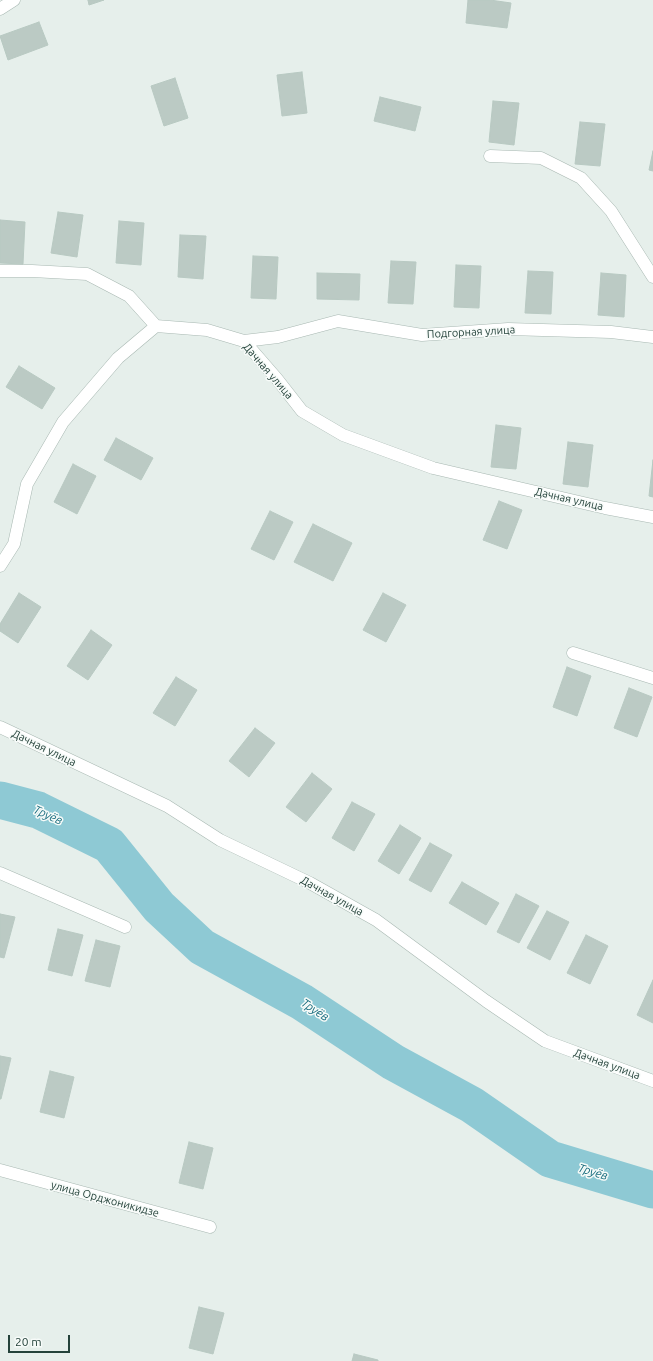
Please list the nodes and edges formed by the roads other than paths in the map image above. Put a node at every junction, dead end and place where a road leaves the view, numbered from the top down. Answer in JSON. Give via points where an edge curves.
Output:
{"nodes":[{"id":1,"x":14,"y":0,"type":"edge"},
{"id":2,"x":0,"y":9,"type":"edge"},
{"id":3,"x":490,"y":156,"type":"dead end"},
{"id":4,"x":0,"y":271,"type":"edge"},
{"id":5,"x":653,"y":277,"type":"edge"},
{"id":6,"x":156,"y":326,"type":"junction"},
{"id":7,"x":653,"y":337,"type":"edge"},
{"id":8,"x":244,"y":341,"type":"junction"},
{"id":9,"x":653,"y":517,"type":"edge"},
{"id":10,"x":0,"y":566,"type":"edge"},
{"id":11,"x":573,"y":653,"type":"dead end"},
{"id":12,"x":653,"y":678,"type":"edge"},
{"id":13,"x":0,"y":727,"type":"edge"},
{"id":14,"x":0,"y":873,"type":"edge"},
{"id":15,"x":125,"y":927,"type":"dead end"},
{"id":16,"x":653,"y":1081,"type":"edge"},
{"id":17,"x":0,"y":1170,"type":"edge"},
{"id":18,"x":210,"y":1227,"type":"dead end"}],
"edges":[{"from":1,"to":2,"type":"street"},
{"from":3,"to":5,"type":"street","via":[[542,158],[582,178],[611,210]]},
{"from":4,"to":6,"type":"street","via":[[87,274],[129,296]]},
{"from":6,"to":8,"type":"street","name":"Дачная улица","via":[[207,330]]},
{"from":6,"to":10,"type":"street","via":[[118,358],[63,422],[27,484],[14,544]]},
{"from":7,"to":8,"type":"street","name":"Подгорная улица","via":[[611,332],[508,329],[422,335],[338,321],[278,337]]},
{"from":8,"to":9,"type":"street","name":"Дачная улица","via":[[302,411],[343,435],[433,468]]},
{"from":11,"to":12,"type":"street"},
{"from":13,"to":16,"type":"street","name":"Дачная улица","via":[[167,806],[220,840],[310,883],[376,920],[545,1041]]},
{"from":14,"to":15,"type":"street"},
{"from":17,"to":18,"type":"street","name":"улица Орджоникидзе"}]}
